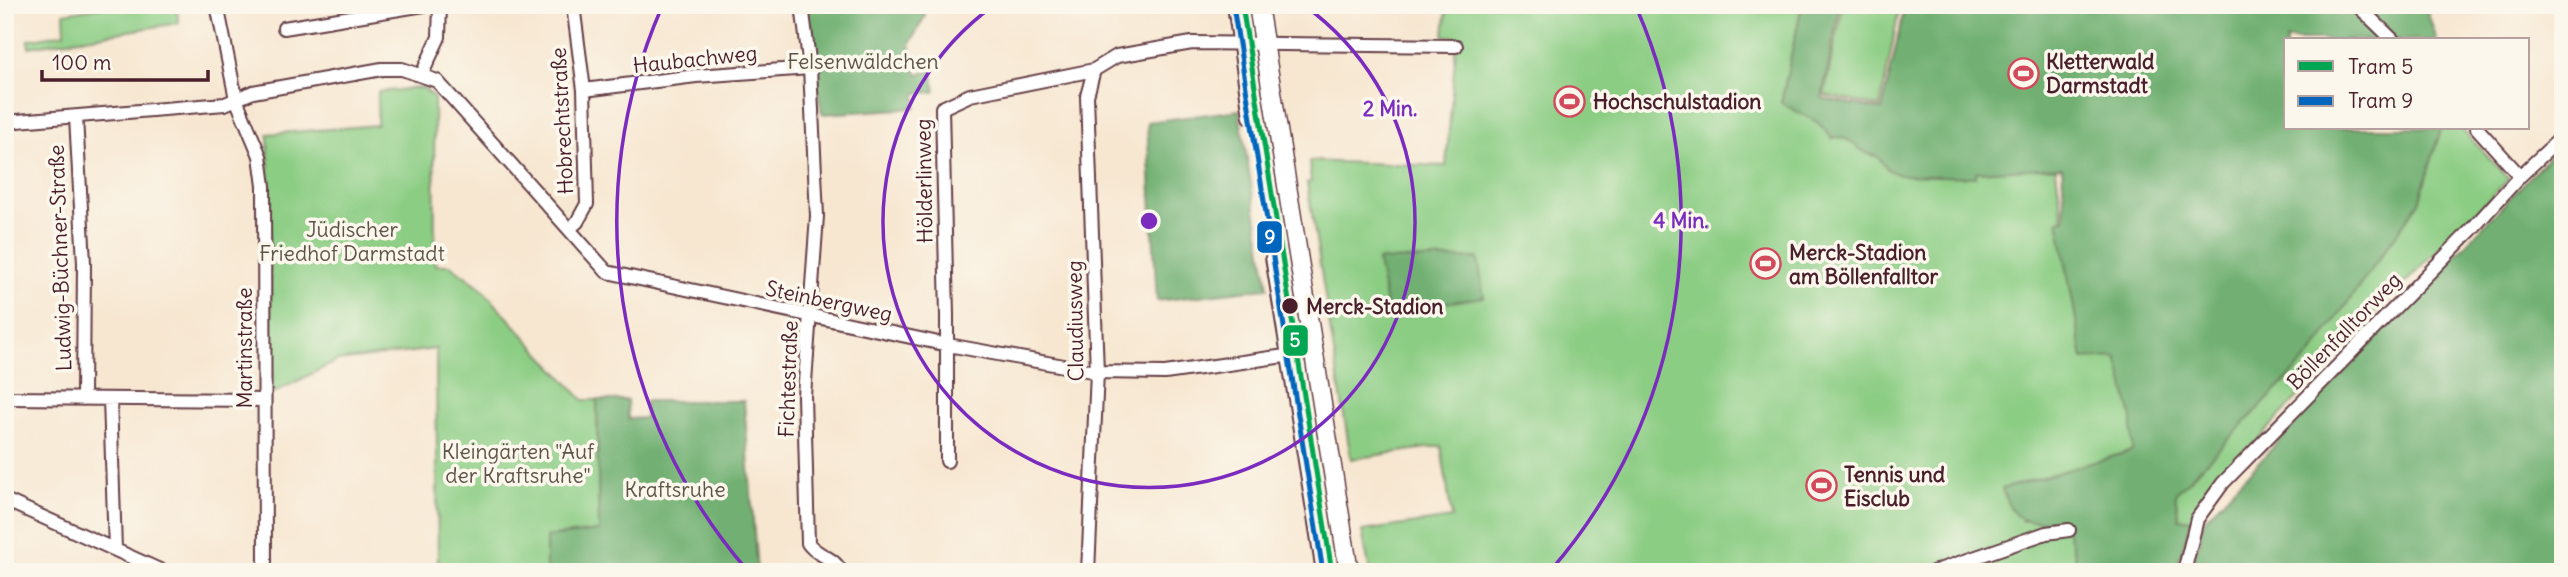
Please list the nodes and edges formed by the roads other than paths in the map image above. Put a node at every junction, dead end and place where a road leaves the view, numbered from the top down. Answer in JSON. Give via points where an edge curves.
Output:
{"nodes":[{"id":1,"x":217,"y":5,"type":"edge"},
{"id":2,"x":424,"y":5,"type":"edge"},
{"id":3,"x":440,"y":5,"type":"edge"},
{"id":4,"x":573,"y":5,"type":"edge"},
{"id":5,"x":802,"y":5,"type":"edge"},
{"id":6,"x":1234,"y":5,"type":"edge"},
{"id":7,"x":1258,"y":5,"type":"edge"},
{"id":8,"x":2357,"y":5,"type":"edge"},
{"id":9,"x":351,"y":11,"type":"edge"},
{"id":10,"x":284,"y":29,"type":"dead end"},
{"id":11,"x":2391,"y":38,"type":"edge"},
{"id":12,"x":1240,"y":44,"type":"junction"},
{"id":13,"x":1265,"y":45,"type":"junction"},
{"id":14,"x":1456,"y":46,"type":"dead end"},
{"id":15,"x":810,"y":68,"type":"junction"},
{"id":16,"x":1094,"y":69,"type":"junction"},
{"id":17,"x":422,"y":74,"type":"junction"},
{"id":18,"x":584,"y":90,"type":"junction"},
{"id":19,"x":236,"y":99,"type":"junction"},
{"id":20,"x":76,"y":117,"type":"junction"},
{"id":21,"x":1250,"y":117,"type":"dead end"},
{"id":22,"x":5,"y":122,"type":"edge"},
{"id":23,"x":2479,"y":130,"type":"edge"},
{"id":24,"x":2563,"y":136,"type":"edge"},
{"id":25,"x":2520,"y":176,"type":"junction"},
{"id":26,"x":569,"y":229,"type":"junction"},
{"id":27,"x":1272,"y":257,"type":"dead end"},
{"id":28,"x":809,"y":317,"type":"junction"},
{"id":29,"x":948,"y":345,"type":"junction"},
{"id":30,"x":1313,"y":352,"type":"junction"},
{"id":31,"x":1287,"y":354,"type":"junction"},
{"id":32,"x":1097,"y":373,"type":"junction"},
{"id":33,"x":5,"y":398,"type":"edge"},
{"id":34,"x":83,"y":399,"type":"junction"},
{"id":35,"x":110,"y":399,"type":"junction"},
{"id":36,"x":263,"y":400,"type":"junction"},
{"id":37,"x":947,"y":461,"type":"dead end"},
{"id":38,"x":5,"y":500,"type":"edge"},
{"id":39,"x":2069,"y":530,"type":"dead end"},
{"id":40,"x":115,"y":549,"type":"junction"},
{"id":41,"x":840,"y":570,"type":"edge"},
{"id":42,"x":161,"y":571,"type":"edge"},
{"id":43,"x":265,"y":572,"type":"edge"},
{"id":44,"x":1088,"y":572,"type":"edge"},
{"id":45,"x":1323,"y":572,"type":"edge"},
{"id":46,"x":1349,"y":572,"type":"edge"},
{"id":47,"x":1933,"y":572,"type":"edge"},
{"id":48,"x":2184,"y":572,"type":"edge"}],
"edges":[{"from":1,"to":19,"type":"street","name":"Martinstraße"},
{"from":2,"to":9,"type":"street"},
{"from":3,"to":17,"type":"street","via":[[439,37]]},
{"from":4,"to":18,"type":"street","name":"Hobrechtstraße"},
{"from":5,"to":15,"type":"street","name":"Fichtestraße"},
{"from":6,"to":12,"type":"street"},
{"from":7,"to":13,"type":"main road"},
{"from":8,"to":11,"type":"street"},
{"from":9,"to":10,"type":"street"},
{"from":12,"to":13,"type":"street","name":"Hölderlinweg"},
{"from":12,"to":16,"type":"street","name":"Hölderlinweg","via":[[1152,48],[1118,56]]},
{"from":12,"to":21,"type":"street"},
{"from":13,"to":14,"type":"street","name":"Hölderlinweg"},
{"from":13,"to":30,"type":"main road"},
{"from":15,"to":18,"type":"street","name":"Haubachweg"},
{"from":15,"to":28,"type":"street","name":"Fichtestraße","via":[[817,216]]},
{"from":16,"to":29,"type":"street","name":"Hölderlinweg","via":[[970,94],[942,108]]},
{"from":16,"to":32,"type":"street","name":"Claudiusweg","via":[[1087,96]]},
{"from":17,"to":19,"type":"street","via":[[382,69]]},
{"from":17,"to":26,"type":"street","name":"Steinbergweg","via":[[438,81]]},
{"from":18,"to":26,"type":"street","name":"Hobrechtstraße","via":[[587,204]]},
{"from":19,"to":20,"type":"street","via":[[225,104]]},
{"from":19,"to":36,"type":"street","name":"Martinstraße","via":[[260,156],[264,186]]},
{"from":20,"to":22,"type":"street"},
{"from":20,"to":34,"type":"street","name":"Ludwig-Büchner-Straße","via":[[84,264]]},
{"from":23,"to":25,"type":"street"},
{"from":24,"to":25,"type":"street","name":"Böllenfalltorweg"},
{"from":25,"to":48,"type":"street","name":"Böllenfalltorweg","via":[[2223,483],[2197,519]]},
{"from":26,"to":28,"type":"street","name":"Steinbergweg","via":[[607,272]]},
{"from":27,"to":31,"type":"street"},
{"from":28,"to":29,"type":"street","name":"Steinbergweg"},
{"from":28,"to":41,"type":"street","name":"Fichtestraße","via":[[804,396],[808,543],[813,551],[836,562]]},
{"from":29,"to":32,"type":"street","name":"Steinbergweg"},
{"from":29,"to":37,"type":"street","name":"Hölderlinweg"},
{"from":30,"to":31,"type":"street","name":"Steinbergweg"},
{"from":30,"to":46,"type":"main road"},
{"from":31,"to":32,"type":"street","name":"Steinbergweg","via":[[1166,373]]},
{"from":31,"to":45,"type":"street"},
{"from":32,"to":44,"type":"street","name":"Claudiusweg"},
{"from":33,"to":34,"type":"street"},
{"from":34,"to":35,"type":"street"},
{"from":35,"to":36,"type":"street"},
{"from":35,"to":40,"type":"street"},
{"from":36,"to":43,"type":"street","name":"Martinstraße"},
{"from":38,"to":40,"type":"street"},
{"from":39,"to":47,"type":"street"},
{"from":40,"to":42,"type":"street"}]}
